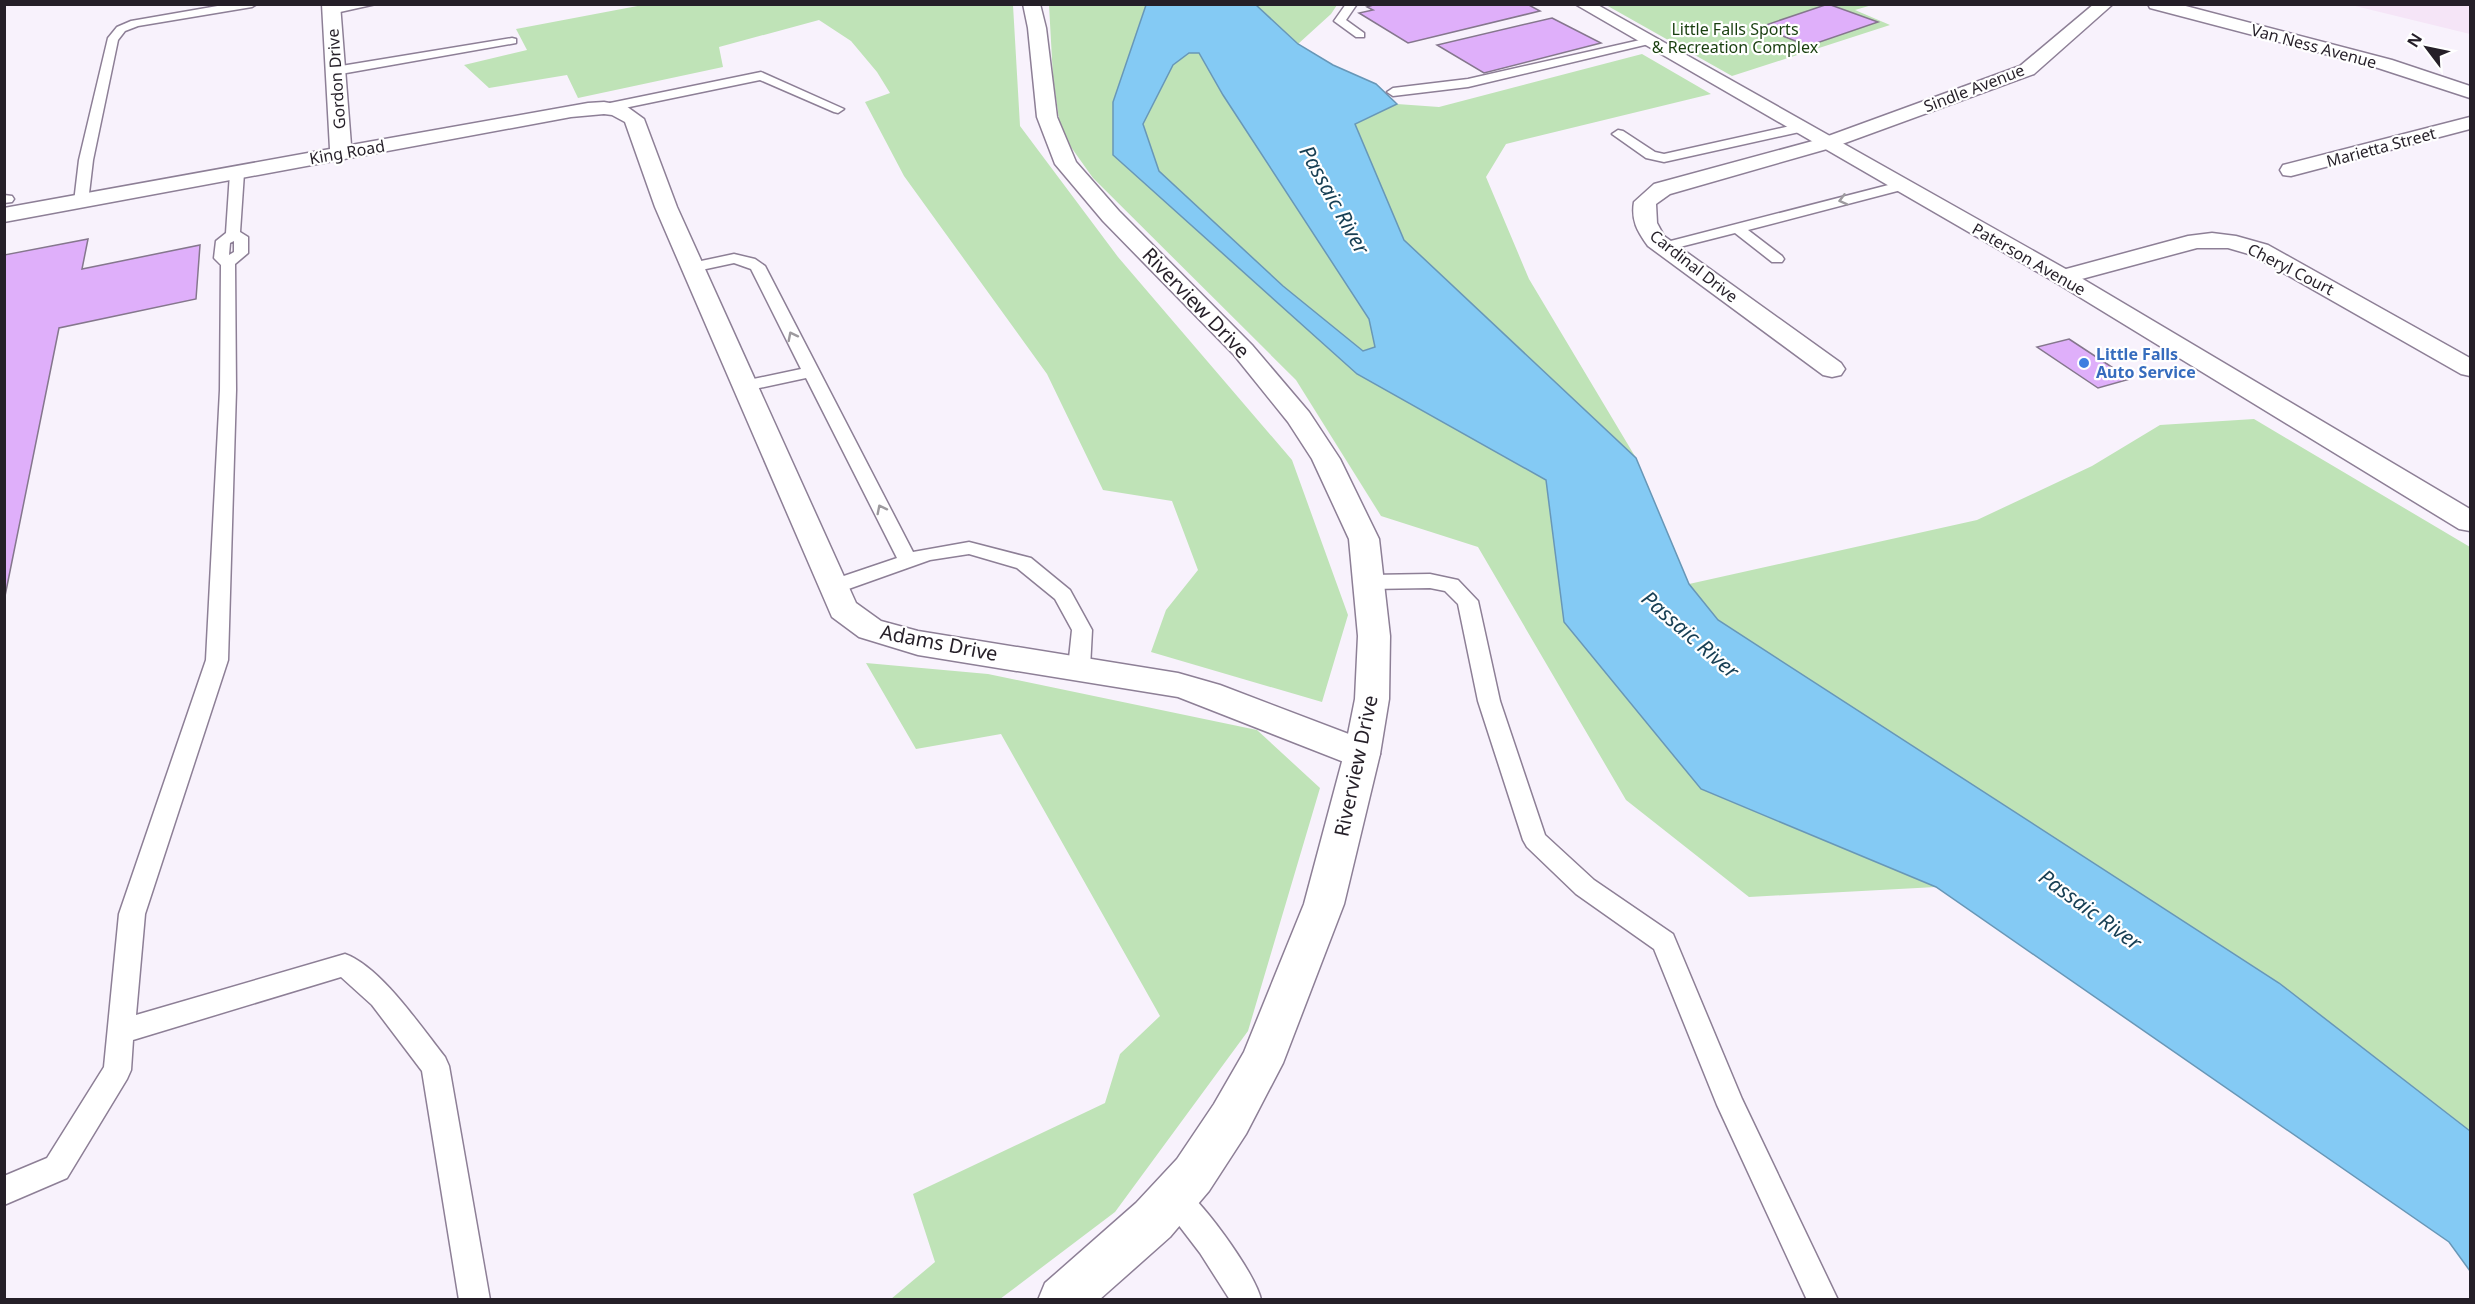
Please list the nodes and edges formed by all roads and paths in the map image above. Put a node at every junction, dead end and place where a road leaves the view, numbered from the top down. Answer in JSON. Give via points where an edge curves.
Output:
{"nodes":[{"id":1,"x":152,"y":4,"type":"edge"},
{"id":2,"x":252,"y":4,"type":"edge"},
{"id":3,"x":371,"y":4,"type":"edge"},
{"id":4,"x":1031,"y":4,"type":"edge"},
{"id":5,"x":1352,"y":4,"type":"edge"},
{"id":6,"x":1583,"y":4,"type":"edge"},
{"id":7,"x":2105,"y":4,"type":"edge"},
{"id":8,"x":2156,"y":4,"type":"edge"},
{"id":9,"x":331,"y":8,"type":"edge"},
{"id":10,"x":150,"y":20,"type":"junction"},
{"id":11,"x":1360,"y":35,"type":"dead end"},
{"id":12,"x":512,"y":41,"type":"dead end"},
{"id":13,"x":1649,"y":41,"type":"junction"},
{"id":14,"x":335,"y":71,"type":"junction"},
{"id":15,"x":1393,"y":92,"type":"dead end"},
{"id":16,"x":2470,"y":92,"type":"edge"},
{"id":17,"x":610,"y":107,"type":"junction"},
{"id":18,"x":838,"y":110,"type":"dead end"},
{"id":19,"x":2470,"y":123,"type":"edge"},
{"id":20,"x":1799,"y":128,"type":"junction"},
{"id":21,"x":1618,"y":134,"type":"dead end"},
{"id":22,"x":1827,"y":143,"type":"junction"},
{"id":23,"x":341,"y":153,"type":"junction"},
{"id":24,"x":2291,"y":170,"type":"dead end"},
{"id":25,"x":237,"y":173,"type":"junction"},
{"id":26,"x":1900,"y":186,"type":"junction"},
{"id":27,"x":81,"y":202,"type":"junction"},
{"id":28,"x":5,"y":204,"type":"edge"},
{"id":29,"x":1737,"y":228,"type":"junction"},
{"id":30,"x":1664,"y":247,"type":"junction"},
{"id":31,"x":1777,"y":259,"type":"dead end"},
{"id":32,"x":692,"y":267,"type":"junction"},
{"id":33,"x":2062,"y":277,"type":"junction"},
{"id":34,"x":2470,"y":368,"type":"edge"},
{"id":35,"x":1832,"y":369,"type":"dead end"},
{"id":36,"x":810,"y":372,"type":"junction"},
{"id":37,"x":745,"y":386,"type":"junction"},
{"id":38,"x":2470,"y":522,"type":"edge"},
{"id":39,"x":908,"y":561,"type":"junction"},
{"id":40,"x":1370,"y":582,"type":"junction"},
{"id":41,"x":833,"y":587,"type":"junction"},
{"id":42,"x":1079,"y":668,"type":"junction"},
{"id":43,"x":1362,"y":754,"type":"junction"},
{"id":44,"x":120,"y":1032,"type":"junction"},
{"id":45,"x":4,"y":1191,"type":"edge"},
{"id":46,"x":1174,"y":1196,"type":"junction"},
{"id":47,"x":474,"y":1299,"type":"edge"},
{"id":48,"x":1062,"y":1299,"type":"edge"},
{"id":49,"x":1245,"y":1299,"type":"edge"},
{"id":50,"x":1823,"y":1299,"type":"edge"}],
"edges":[{"from":1,"to":10,"type":"lane"},
{"from":2,"to":10,"type":"lane"},
{"from":3,"to":9,"type":"lane"},
{"from":4,"to":40,"type":"street","name":"Riverview Drive","via":[[1047,117],[1066,164],[1111,216],[1243,350],[1299,418],[1326,459],[1364,539]]},
{"from":5,"to":11,"type":"lane","via":[[1340,21]]},
{"from":6,"to":13,"type":"street","name":"Paterson Avenue"},
{"from":7,"to":22,"type":"street","name":"Sindle Avenue","via":[[2027,70]]},
{"from":8,"to":16,"type":"street","name":"Van Ness Avenue","via":[[2385,64]]},
{"from":9,"to":14,"type":"street","name":"Gordon Drive"},
{"from":10,"to":27,"type":"lane","via":[[124,27],[112,40]]},
{"from":12,"to":14,"type":"lane"},
{"from":13,"to":15,"type":"lane","via":[[1468,83]]},
{"from":13,"to":20,"type":"street","name":"Paterson Avenue"},
{"from":14,"to":23,"type":"street","name":"Gordon Drive"},
{"from":17,"to":18,"type":"lane","via":[[761,76]]},
{"from":17,"to":23,"type":"street","name":"King Road"},
{"from":17,"to":32,"type":"street","name":"Adams Drive","via":[[634,119]]},
{"from":19,"to":24,"type":"street","name":"Marietta Street"},
{"from":20,"to":21,"type":"lane","via":[[1664,158],[1651,155]]},
{"from":20,"to":22,"type":"street","name":"Paterson Avenue"},
{"from":22,"to":26,"type":"street","name":"Paterson Avenue"},
{"from":22,"to":30,"type":"street","name":"Cardinal Drive","via":[[1662,189],[1645,202],[1643,216],[1645,228]]},
{"from":23,"to":25,"type":"street","name":"King Road"},
{"from":25,"to":27,"type":"street","name":"King Road"},
{"from":25,"to":44,"type":"lane","via":[[233,236],[223,241],[221,258],[228,263],[228,390],[217,660],[132,914]]},
{"from":26,"to":29,"type":"lane","one_way":true},
{"from":26,"to":33,"type":"street","name":"Paterson Avenue"},
{"from":27,"to":28,"type":"street","name":"King Road"},
{"from":29,"to":30,"type":"lane"},
{"from":29,"to":31,"type":"lane"},
{"from":30,"to":35,"type":"street","name":"Cardinal Drive"},
{"from":36,"to":32,"type":"lane","one_way":true,"via":[[757,266],[747,259],[733,258]]},
{"from":32,"to":37,"type":"street","name":"Adams Drive"},
{"from":33,"to":34,"type":"street","name":"Cheryl Court","via":[[2196,241],[2233,242],[2260,250]]},
{"from":33,"to":38,"type":"street","name":"Paterson Avenue"},
{"from":36,"to":37,"type":"lane"},
{"from":39,"to":36,"type":"lane","one_way":true},
{"from":37,"to":41,"type":"street","name":"Adams Drive"},
{"from":39,"to":41,"type":"lane"},
{"from":39,"to":42,"type":"lane","via":[[969,548],[1024,563],[1063,595],[1082,630]]},
{"from":40,"to":43,"type":"street","name":"Riverview Drive","via":[[1374,636],[1372,699]]},
{"from":40,"to":50,"type":"lane","via":[[1430,581],[1451,585],[1468,601],[1489,701],[1535,840],[1585,886],[1664,942],[1731,1105]]},
{"from":41,"to":42,"type":"street","name":"Adams Drive","via":[[843,609],[870,629],[918,643]]},
{"from":42,"to":43,"type":"street","name":"Adams Drive","via":[[1144,678],[1208,694]]},
{"from":43,"to":46,"type":"street","name":"Riverview Drive","via":[[1324,904],[1261,1063],[1230,1119]]},
{"from":44,"to":45,"type":"lane","via":[[117,1070],[57,1168]]},
{"from":44,"to":47,"type":"lane","via":[[345,965],[381,997],[435,1066]]},
{"from":46,"to":48,"type":"street","name":"Riverview Drive","via":[[1153,1220]]},
{"from":46,"to":49,"type":"lane","via":[[1211,1242]]}]}
